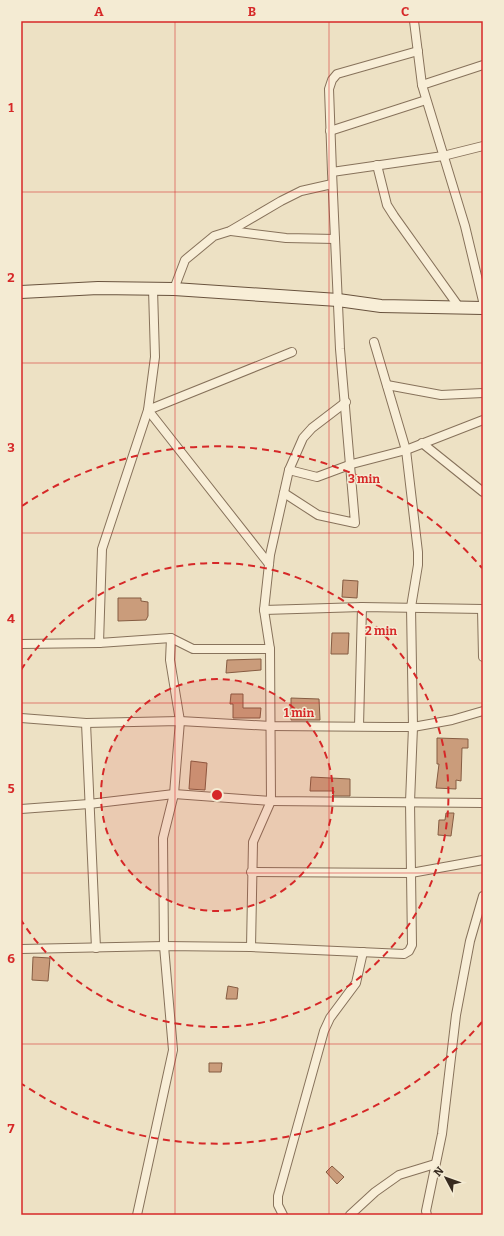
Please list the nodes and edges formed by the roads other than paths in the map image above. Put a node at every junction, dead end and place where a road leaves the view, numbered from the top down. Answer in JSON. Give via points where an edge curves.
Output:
{"nodes":[{"id":1,"x":414,"y":21,"type":"edge"},
{"id":2,"x":418,"y":51,"type":"junction"},
{"id":3,"x":483,"y":66,"type":"edge"},
{"id":4,"x":422,"y":85,"type":"junction"},
{"id":5,"x":426,"y":100,"type":"junction"},
{"id":6,"x":330,"y":131,"type":"junction"},
{"id":7,"x":483,"y":146,"type":"edge"},
{"id":8,"x":443,"y":156,"type":"junction"},
{"id":9,"x":377,"y":165,"type":"junction"},
{"id":10,"x":332,"y":172,"type":"junction"},
{"id":11,"x":332,"y":184,"type":"junction"},
{"id":12,"x":230,"y":231,"type":"junction"},
{"id":13,"x":335,"y":239,"type":"junction"},
{"id":14,"x":153,"y":289,"type":"junction"},
{"id":15,"x":174,"y":289,"type":"junction"},
{"id":16,"x":21,"y":292,"type":"edge"},
{"id":17,"x":338,"y":300,"type":"junction"},
{"id":18,"x":483,"y":301,"type":"edge"},
{"id":19,"x":459,"y":307,"type":"junction"},
{"id":20,"x":483,"y":308,"type":"edge"},
{"id":21,"x":374,"y":342,"type":"dead end"},
{"id":22,"x":292,"y":352,"type":"dead end"},
{"id":23,"x":387,"y":385,"type":"junction"},
{"id":24,"x":483,"y":393,"type":"edge"},
{"id":25,"x":346,"y":402,"type":"junction"},
{"id":26,"x":148,"y":410,"type":"junction"},
{"id":27,"x":483,"y":420,"type":"edge"},
{"id":28,"x":422,"y":443,"type":"junction"},
{"id":29,"x":406,"y":450,"type":"junction"},
{"id":30,"x":352,"y":464,"type":"junction"},
{"id":31,"x":289,"y":470,"type":"junction"},
{"id":32,"x":483,"y":492,"type":"edge"},
{"id":33,"x":284,"y":493,"type":"junction"},
{"id":34,"x":269,"y":564,"type":"junction"},
{"id":35,"x":362,"y":606,"type":"junction"},
{"id":36,"x":411,"y":607,"type":"junction"},
{"id":37,"x":482,"y":609,"type":"edge"},
{"id":38,"x":264,"y":610,"type":"junction"},
{"id":39,"x":171,"y":638,"type":"junction"},
{"id":40,"x":99,"y":643,"type":"junction"},
{"id":41,"x":21,"y":644,"type":"edge"},
{"id":42,"x":270,"y":649,"type":"junction"},
{"id":43,"x":483,"y":657,"type":"edge"},
{"id":44,"x":483,"y":711,"type":"edge"},
{"id":45,"x":21,"y":718,"type":"edge"},
{"id":46,"x":180,"y":721,"type":"junction"},
{"id":47,"x":86,"y":723,"type":"junction"},
{"id":48,"x":271,"y":726,"type":"junction"},
{"id":49,"x":359,"y":726,"type":"junction"},
{"id":50,"x":412,"y":727,"type":"junction"},
{"id":51,"x":174,"y":794,"type":"junction"},
{"id":52,"x":271,"y":801,"type":"junction"},
{"id":53,"x":410,"y":802,"type":"junction"},
{"id":54,"x":483,"y":803,"type":"edge"},
{"id":55,"x":89,"y":804,"type":"junction"},
{"id":56,"x":21,"y":809,"type":"edge"},
{"id":57,"x":483,"y":860,"type":"edge"},
{"id":58,"x":251,"y":872,"type":"junction"},
{"id":59,"x":411,"y":873,"type":"junction"},
{"id":60,"x":483,"y":896,"type":"edge"},
{"id":61,"x":164,"y":946,"type":"junction"},
{"id":62,"x":251,"y":947,"type":"junction"},
{"id":63,"x":96,"y":948,"type":"junction"},
{"id":64,"x":21,"y":949,"type":"edge"},
{"id":65,"x":363,"y":952,"type":"junction"},
{"id":66,"x":435,"y":1164,"type":"junction"},
{"id":67,"x":137,"y":1215,"type":"edge"},
{"id":68,"x":282,"y":1215,"type":"edge"},
{"id":69,"x":350,"y":1215,"type":"edge"},
{"id":70,"x":426,"y":1215,"type":"edge"}],
"edges":[{"from":1,"to":2,"type":"street"},
{"from":2,"to":4,"type":"street"},
{"from":2,"to":6,"type":"street","via":[[337,74],[328,88]]},
{"from":3,"to":4,"type":"street"},
{"from":4,"to":5,"type":"street"},
{"from":5,"to":6,"type":"street"},
{"from":5,"to":8,"type":"street"},
{"from":6,"to":10,"type":"street"},
{"from":7,"to":8,"type":"street"},
{"from":8,"to":9,"type":"street"},
{"from":8,"to":18,"type":"street","via":[[465,226]]},
{"from":9,"to":10,"type":"street"},
{"from":9,"to":19,"type":"street","via":[[387,205]]},
{"from":10,"to":11,"type":"street"},
{"from":11,"to":12,"type":"street","via":[[301,191]]},
{"from":11,"to":13,"type":"street"},
{"from":12,"to":13,"type":"street","via":[[286,238]]},
{"from":12,"to":15,"type":"street","via":[[214,236],[185,260]]},
{"from":13,"to":17,"type":"street"},
{"from":14,"to":15,"type":"street"},
{"from":14,"to":16,"type":"street","via":[[98,288]]},
{"from":14,"to":26,"type":"street","via":[[155,357]]},
{"from":15,"to":17,"type":"street"},
{"from":17,"to":19,"type":"street","via":[[382,306]]},
{"from":17,"to":25,"type":"street"},
{"from":19,"to":20,"type":"street"},
{"from":21,"to":23,"type":"street"},
{"from":22,"to":26,"type":"street"},
{"from":23,"to":24,"type":"street","via":[[441,395]]},
{"from":23,"to":29,"type":"street"},
{"from":25,"to":30,"type":"street"},
{"from":25,"to":31,"type":"street","via":[[307,432]]},
{"from":26,"to":34,"type":"street"},
{"from":26,"to":40,"type":"street","via":[[102,549]]},
{"from":27,"to":28,"type":"street"},
{"from":28,"to":29,"type":"street"},
{"from":28,"to":32,"type":"street"},
{"from":29,"to":30,"type":"street"},
{"from":29,"to":36,"type":"street","via":[[418,552]]},
{"from":30,"to":31,"type":"street","via":[[317,477]]},
{"from":30,"to":33,"type":"street","via":[[356,522],[318,515]]},
{"from":31,"to":33,"type":"street"},
{"from":33,"to":34,"type":"street"},
{"from":34,"to":38,"type":"street"},
{"from":35,"to":36,"type":"street"},
{"from":35,"to":38,"type":"street"},
{"from":35,"to":49,"type":"street"},
{"from":36,"to":37,"type":"street"},
{"from":36,"to":50,"type":"street"},
{"from":37,"to":43,"type":"street"},
{"from":38,"to":42,"type":"street"},
{"from":39,"to":40,"type":"street"},
{"from":39,"to":42,"type":"street","via":[[193,649]]},
{"from":39,"to":46,"type":"street","via":[[170,660]]},
{"from":40,"to":41,"type":"street"},
{"from":42,"to":48,"type":"street"},
{"from":44,"to":50,"type":"street"},
{"from":45,"to":47,"type":"street"},
{"from":46,"to":47,"type":"street"},
{"from":46,"to":48,"type":"street"},
{"from":46,"to":51,"type":"street"},
{"from":47,"to":55,"type":"street"},
{"from":48,"to":49,"type":"street"},
{"from":48,"to":52,"type":"street"},
{"from":49,"to":50,"type":"street"},
{"from":50,"to":53,"type":"street"},
{"from":51,"to":52,"type":"street"},
{"from":51,"to":55,"type":"street"},
{"from":51,"to":61,"type":"street","via":[[163,838]]},
{"from":52,"to":53,"type":"street"},
{"from":52,"to":58,"type":"street","via":[[253,842]]},
{"from":53,"to":54,"type":"street"},
{"from":53,"to":59,"type":"street"},
{"from":55,"to":56,"type":"street"},
{"from":55,"to":63,"type":"street"},
{"from":57,"to":59,"type":"street"},
{"from":58,"to":59,"type":"street"},
{"from":58,"to":62,"type":"street"},
{"from":59,"to":65,"type":"street","via":[[412,945],[409,951],[404,954]]},
{"from":60,"to":66,"type":"street","via":[[470,941],[456,1015],[442,1134]]},
{"from":61,"to":62,"type":"street"},
{"from":61,"to":63,"type":"street"},
{"from":61,"to":67,"type":"street","via":[[172,1050]]},
{"from":62,"to":65,"type":"street"},
{"from":63,"to":64,"type":"street"},
{"from":65,"to":68,"type":"street","via":[[356,983],[330,1018],[324,1031],[278,1196]]},
{"from":66,"to":69,"type":"street","via":[[399,1174],[374,1192]]},
{"from":66,"to":70,"type":"street"}]}
